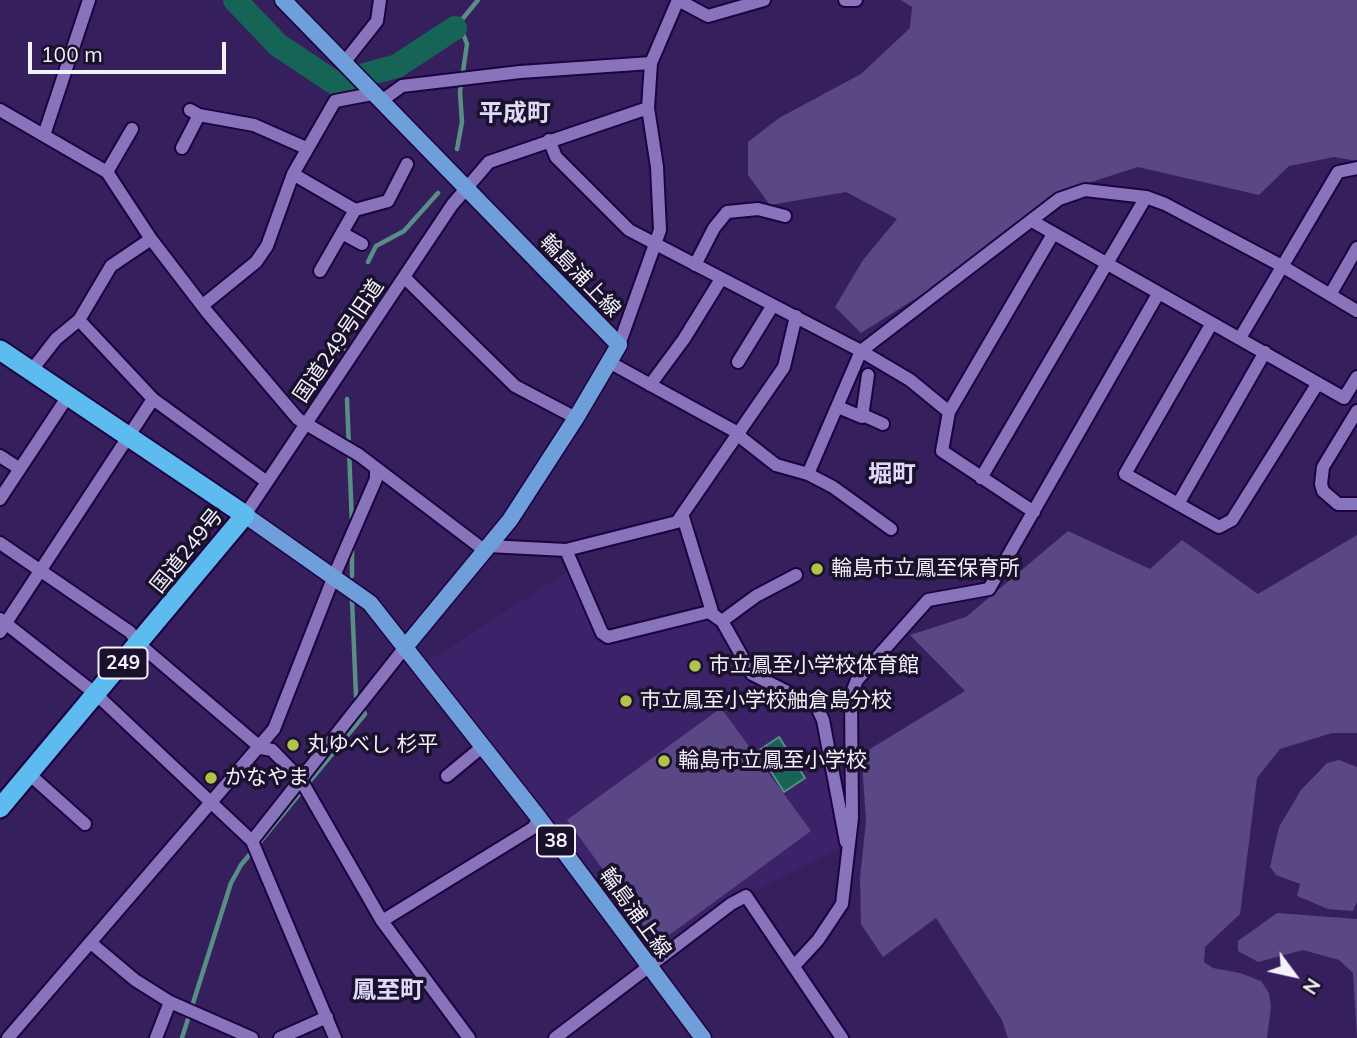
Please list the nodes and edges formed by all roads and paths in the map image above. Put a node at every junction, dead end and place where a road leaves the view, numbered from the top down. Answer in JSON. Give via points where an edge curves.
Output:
{"nodes":[{"id":1,"x":89,"y":0,"type":"edge"},
{"id":2,"x":283,"y":0,"type":"edge"},
{"id":3,"x":380,"y":0,"type":"edge"},
{"id":4,"x":678,"y":0,"type":"edge"},
{"id":5,"x":764,"y":0,"type":"edge"},
{"id":6,"x":845,"y":0,"type":"edge"},
{"id":7,"x":856,"y":0,"type":"edge"},
{"id":8,"x":651,"y":63,"type":"junction"},
{"id":9,"x":344,"y":64,"type":"junction"},
{"id":10,"x":373,"y":95,"type":"junction"},
{"id":11,"x":648,"y":108,"type":"junction"},
{"id":12,"x":0,"y":110,"type":"edge"},
{"id":13,"x":132,"y":129,"type":"dead end"},
{"id":14,"x":44,"y":135,"type":"junction"},
{"id":15,"x":549,"y":140,"type":"junction"},
{"id":16,"x":182,"y":148,"type":"dead end"},
{"id":17,"x":306,"y":148,"type":"junction"},
{"id":18,"x":407,"y":164,"type":"dead end"},
{"id":19,"x":1357,"y":168,"type":"edge"},
{"id":20,"x":107,"y":172,"type":"junction"},
{"id":21,"x":293,"y":174,"type":"junction"},
{"id":22,"x":466,"y":188,"type":"junction"},
{"id":23,"x":1146,"y":197,"type":"junction"},
{"id":24,"x":355,"y":211,"type":"junction"},
{"id":25,"x":785,"y":216,"type":"dead end"},
{"id":26,"x":1032,"y":221,"type":"junction"},
{"id":27,"x":342,"y":233,"type":"junction"},
{"id":28,"x":1054,"y":234,"type":"junction"},
{"id":29,"x":151,"y":239,"type":"junction"},
{"id":30,"x":362,"y":244,"type":"dead end"},
{"id":31,"x":654,"y":245,"type":"junction"},
{"id":32,"x":1357,"y":248,"type":"edge"},
{"id":33,"x":1107,"y":264,"type":"junction"},
{"id":34,"x":695,"y":265,"type":"junction"},
{"id":35,"x":1282,"y":266,"type":"junction"},
{"id":36,"x":320,"y":271,"type":"dead end"},
{"id":37,"x":404,"y":276,"type":"junction"},
{"id":38,"x":721,"y":279,"type":"junction"},
{"id":39,"x":1158,"y":294,"type":"junction"},
{"id":40,"x":1330,"y":295,"type":"junction"},
{"id":41,"x":203,"y":305,"type":"junction"},
{"id":42,"x":773,"y":305,"type":"junction"},
{"id":43,"x":1357,"y":312,"type":"edge"},
{"id":44,"x":796,"y":316,"type":"junction"},
{"id":45,"x":79,"y":320,"type":"junction"},
{"id":46,"x":1212,"y":323,"type":"junction"},
{"id":47,"x":1240,"y":338,"type":"junction"},
{"id":48,"x":619,"y":345,"type":"junction"},
{"id":49,"x":0,"y":350,"type":"edge"},
{"id":50,"x":861,"y":351,"type":"junction"},
{"id":51,"x":1265,"y":352,"type":"junction"},
{"id":52,"x":609,"y":362,"type":"junction"},
{"id":53,"x":738,"y":362,"type":"dead end"},
{"id":54,"x":31,"y":371,"type":"junction"},
{"id":55,"x":868,"y":375,"type":"dead end"},
{"id":56,"x":1357,"y":377,"type":"edge"},
{"id":57,"x":1318,"y":383,"type":"junction"},
{"id":58,"x":650,"y":385,"type":"junction"},
{"id":59,"x":68,"y":396,"type":"junction"},
{"id":60,"x":153,"y":399,"type":"junction"},
{"id":61,"x":838,"y":407,"type":"junction"},
{"id":62,"x":1357,"y":411,"type":"edge"},
{"id":63,"x":948,"y":412,"type":"junction"},
{"id":64,"x":863,"y":415,"type":"junction"},
{"id":65,"x":576,"y":418,"type":"junction"},
{"id":66,"x":307,"y":423,"type":"junction"},
{"id":67,"x":883,"y":424,"type":"dead end"},
{"id":68,"x":739,"y":435,"type":"junction"},
{"id":69,"x":128,"y":438,"type":"junction"},
{"id":70,"x":0,"y":456,"type":"edge"},
{"id":71,"x":20,"y":469,"type":"junction"},
{"id":72,"x":376,"y":469,"type":"junction"},
{"id":73,"x":808,"y":474,"type":"junction"},
{"id":74,"x":981,"y":478,"type":"junction"},
{"id":75,"x":267,"y":482,"type":"junction"},
{"id":76,"x":0,"y":499,"type":"edge"},
{"id":77,"x":1357,"y":503,"type":"edge"},
{"id":78,"x":1178,"y":504,"type":"junction"},
{"id":79,"x":1034,"y":512,"type":"junction"},
{"id":80,"x":245,"y":515,"type":"junction"},
{"id":81,"x":683,"y":517,"type":"junction"},
{"id":82,"x":891,"y":529,"type":"dead end"},
{"id":83,"x":0,"y":543,"type":"edge"},
{"id":84,"x":486,"y":548,"type":"junction"},
{"id":85,"x":566,"y":550,"type":"junction"},
{"id":86,"x":41,"y":571,"type":"junction"},
{"id":87,"x":796,"y":575,"type":"dead end"},
{"id":88,"x":334,"y":576,"type":"junction"},
{"id":89,"x":717,"y":618,"type":"junction"},
{"id":90,"x":2,"y":625,"type":"edge"},
{"id":91,"x":139,"y":644,"type":"junction"},
{"id":92,"x":406,"y":646,"type":"junction"},
{"id":93,"x":97,"y":695,"type":"junction"},
{"id":94,"x":482,"y":747,"type":"junction"},
{"id":95,"x":261,"y":748,"type":"junction"},
{"id":96,"x":28,"y":773,"type":"junction"},
{"id":97,"x":447,"y":776,"type":"dead end"},
{"id":98,"x":303,"y":785,"type":"junction"},
{"id":99,"x":1,"y":802,"type":"edge"},
{"id":100,"x":212,"y":802,"type":"junction"},
{"id":101,"x":539,"y":818,"type":"junction"},
{"id":102,"x":85,"y":824,"type":"dead end"},
{"id":103,"x":255,"y":845,"type":"junction"},
{"id":104,"x":849,"y":845,"type":"junction"},
{"id":105,"x":382,"y":921,"type":"junction"},
{"id":106,"x":91,"y":943,"type":"junction"},
{"id":107,"x":794,"y":965,"type":"junction"},
{"id":108,"x":650,"y":968,"type":"junction"},
{"id":109,"x":170,"y":1002,"type":"junction"},
{"id":110,"x":327,"y":1017,"type":"junction"},
{"id":111,"x":8,"y":1038,"type":"edge"},
{"id":112,"x":156,"y":1038,"type":"edge"},
{"id":113,"x":252,"y":1038,"type":"edge"},
{"id":114,"x":280,"y":1038,"type":"edge"},
{"id":115,"x":335,"y":1038,"type":"edge"},
{"id":116,"x":469,"y":1038,"type":"edge"},
{"id":117,"x":555,"y":1038,"type":"edge"},
{"id":118,"x":703,"y":1038,"type":"edge"},
{"id":119,"x":842,"y":1038,"type":"edge"}],
"edges":[{"from":1,"to":14,"type":"street"},
{"from":2,"to":9,"type":"main road","name":"輪島浦上線"},
{"from":3,"to":9,"type":"street","via":[[377,21]]},
{"from":4,"to":5,"type":"street","via":[[708,16]]},
{"from":4,"to":8,"type":"street"},
{"from":6,"to":7,"type":"street"},
{"from":8,"to":10,"type":"street","via":[[466,78],[402,86]]},
{"from":8,"to":11,"type":"street"},
{"from":9,"to":10,"type":"main road","name":"輪島浦上線"},
{"from":10,"to":17,"type":"street","via":[[335,101]]},
{"from":10,"to":22,"type":"main road","name":"輪島浦上線"},
{"from":11,"to":15,"type":"street","name":"国道249号旧道"},
{"from":11,"to":31,"type":"street","via":[[660,230]]},
{"from":12,"to":14,"type":"street"},
{"from":13,"to":20,"type":"street"},
{"from":14,"to":20,"type":"street"},
{"from":15,"to":22,"type":"street","name":"国道249号旧道","via":[[489,162]]},
{"from":15,"to":31,"type":"street","via":[[556,157],[629,230]]},
{"from":16,"to":17,"type":"street","via":[[195,112],[254,125]]},
{"from":17,"to":21,"type":"street"},
{"from":18,"to":24,"type":"street","via":[[388,201]]},
{"from":19,"to":35,"type":"street","via":[[1338,172]]},
{"from":20,"to":29,"type":"street"},
{"from":21,"to":24,"type":"street"},
{"from":21,"to":41,"type":"street","via":[[272,237],[256,262]]},
{"from":22,"to":37,"type":"street","name":"国道249号旧道"},
{"from":22,"to":48,"type":"main road","name":"輪島浦上線"},
{"from":23,"to":26,"type":"street","via":[[1084,190],[1059,200]]},
{"from":23,"to":33,"type":"street"},
{"from":23,"to":35,"type":"street"},
{"from":24,"to":27,"type":"street"},
{"from":25,"to":34,"type":"street","via":[[758,209],[727,212]]},
{"from":26,"to":28,"type":"street"},
{"from":26,"to":50,"type":"street"},
{"from":27,"to":30,"type":"street"},
{"from":27,"to":36,"type":"street"},
{"from":28,"to":33,"type":"street"},
{"from":28,"to":63,"type":"street"},
{"from":29,"to":41,"type":"street"},
{"from":29,"to":45,"type":"street","via":[[111,266]]},
{"from":31,"to":34,"type":"street"},
{"from":31,"to":48,"type":"street"},
{"from":32,"to":40,"type":"street"},
{"from":33,"to":39,"type":"street"},
{"from":33,"to":74,"type":"street"},
{"from":34,"to":38,"type":"street"},
{"from":35,"to":40,"type":"street"},
{"from":35,"to":47,"type":"street"},
{"from":37,"to":65,"type":"street","via":[[515,386]]},
{"from":37,"to":66,"type":"street","name":"国道249号旧道"},
{"from":38,"to":42,"type":"street"},
{"from":38,"to":58,"type":"street"},
{"from":39,"to":46,"type":"street"},
{"from":39,"to":79,"type":"street"},
{"from":40,"to":43,"type":"street"},
{"from":41,"to":66,"type":"street","via":[[292,414]]},
{"from":42,"to":44,"type":"street"},
{"from":42,"to":53,"type":"street"},
{"from":44,"to":50,"type":"street"},
{"from":44,"to":68,"type":"street","via":[[784,367]]},
{"from":45,"to":54,"type":"street","via":[[56,339]]},
{"from":45,"to":60,"type":"street"},
{"from":46,"to":47,"type":"street"},
{"from":46,"to":78,"type":"street","via":[[1125,474]]},
{"from":47,"to":51,"type":"street"},
{"from":48,"to":52,"type":"main road","name":"輪島浦上線"},
{"from":49,"to":54,"type":"highway","name":"国道249号"},
{"from":50,"to":61,"type":"street"},
{"from":50,"to":63,"type":"street","via":[[911,380]]},
{"from":51,"to":57,"type":"street"},
{"from":51,"to":78,"type":"street"},
{"from":52,"to":58,"type":"street"},
{"from":52,"to":65,"type":"main road","name":"輪島浦上線"},
{"from":54,"to":59,"type":"highway","name":"国道249号"},
{"from":55,"to":64,"type":"street"},
{"from":56,"to":57,"type":"street","via":[[1344,398]]},
{"from":57,"to":78,"type":"street","via":[[1231,520],[1219,527]]},
{"from":58,"to":68,"type":"street"},
{"from":59,"to":69,"type":"highway","name":"国道249号"},
{"from":59,"to":71,"type":"street"},
{"from":60,"to":69,"type":"street"},
{"from":60,"to":75,"type":"street"},
{"from":61,"to":64,"type":"street"},
{"from":61,"to":73,"type":"street"},
{"from":62,"to":77,"type":"street","via":[[1327,459],[1321,484],[1338,504]]},
{"from":63,"to":74,"type":"street","via":[[942,451]]},
{"from":64,"to":67,"type":"street"},
{"from":65,"to":84,"type":"main road","name":"輪島浦上線"},
{"from":66,"to":72,"type":"street"},
{"from":66,"to":75,"type":"street","name":"国道249号旧道"},
{"from":68,"to":73,"type":"street","via":[[776,465]]},
{"from":68,"to":81,"type":"street"},
{"from":69,"to":80,"type":"highway","name":"国道249号"},
{"from":69,"to":86,"type":"street"},
{"from":70,"to":71,"type":"street"},
{"from":71,"to":76,"type":"street"},
{"from":72,"to":84,"type":"street"},
{"from":72,"to":88,"type":"street","via":[[376,479]]},
{"from":73,"to":82,"type":"street"},
{"from":74,"to":79,"type":"street"},
{"from":75,"to":80,"type":"street","name":"国道249号旧道"},
{"from":79,"to":104,"type":"street","via":[[989,589],[928,600],[857,680],[851,695]]},
{"from":80,"to":88,"type":"main road","name":"輪島浦上線","number":"38"},
{"from":80,"to":91,"type":"highway","name":"国道249号","number":"249"},
{"from":81,"to":85,"type":"street"},
{"from":81,"to":89,"type":"street"},
{"from":83,"to":86,"type":"street"},
{"from":84,"to":85,"type":"street"},
{"from":84,"to":92,"type":"main road","name":"輪島浦上線"},
{"from":85,"to":89,"type":"street","via":[[602,633],[608,636],[709,612]]},
{"from":86,"to":90,"type":"street"},
{"from":86,"to":91,"type":"street","via":[[130,632]]},
{"from":87,"to":89,"type":"street"},
{"from":88,"to":92,"type":"main road","name":"輪島浦上線","number":"38","via":[[370,603]]},
{"from":88,"to":95,"type":"street","via":[[274,729]]},
{"from":89,"to":104,"type":"street","via":[[752,674],[811,702],[821,712],[843,838]]},
{"from":90,"to":93,"type":"street"},
{"from":91,"to":93,"type":"highway","name":"国道249号","number":"249"},
{"from":91,"to":95,"type":"street"},
{"from":92,"to":94,"type":"main road","name":"輪島浦上線","number":"38"},
{"from":92,"to":98,"type":"street"},
{"from":93,"to":96,"type":"highway","name":"国道249号","number":"249"},
{"from":93,"to":100,"type":"street"},
{"from":94,"to":97,"type":"street"},
{"from":94,"to":101,"type":"main road","name":"輪島浦上線","number":"38"},
{"from":95,"to":98,"type":"street","via":[[272,750]]},
{"from":95,"to":100,"type":"street"},
{"from":96,"to":99,"type":"highway","name":"国道249号","number":"249"},
{"from":96,"to":102,"type":"street"},
{"from":98,"to":103,"type":"street"},
{"from":98,"to":105,"type":"street"},
{"from":100,"to":103,"type":"street"},
{"from":100,"to":106,"type":"street"},
{"from":101,"to":105,"type":"street","via":[[533,828]]},
{"from":101,"to":108,"type":"main road","name":"輪島浦上線","number":"38"},
{"from":103,"to":110,"type":"street"},
{"from":104,"to":107,"type":"street","via":[[842,904]]},
{"from":105,"to":116,"type":"street"},
{"from":106,"to":109,"type":"street"},
{"from":106,"to":111,"type":"street"},
{"from":107,"to":108,"type":"street","via":[[746,896]]},
{"from":107,"to":119,"type":"street"},
{"from":108,"to":117,"type":"street"},
{"from":108,"to":118,"type":"main road","name":"輪島浦上線","number":"38"},
{"from":109,"to":112,"type":"street"},
{"from":109,"to":113,"type":"street"},
{"from":110,"to":114,"type":"street"},
{"from":110,"to":115,"type":"street"}]}
